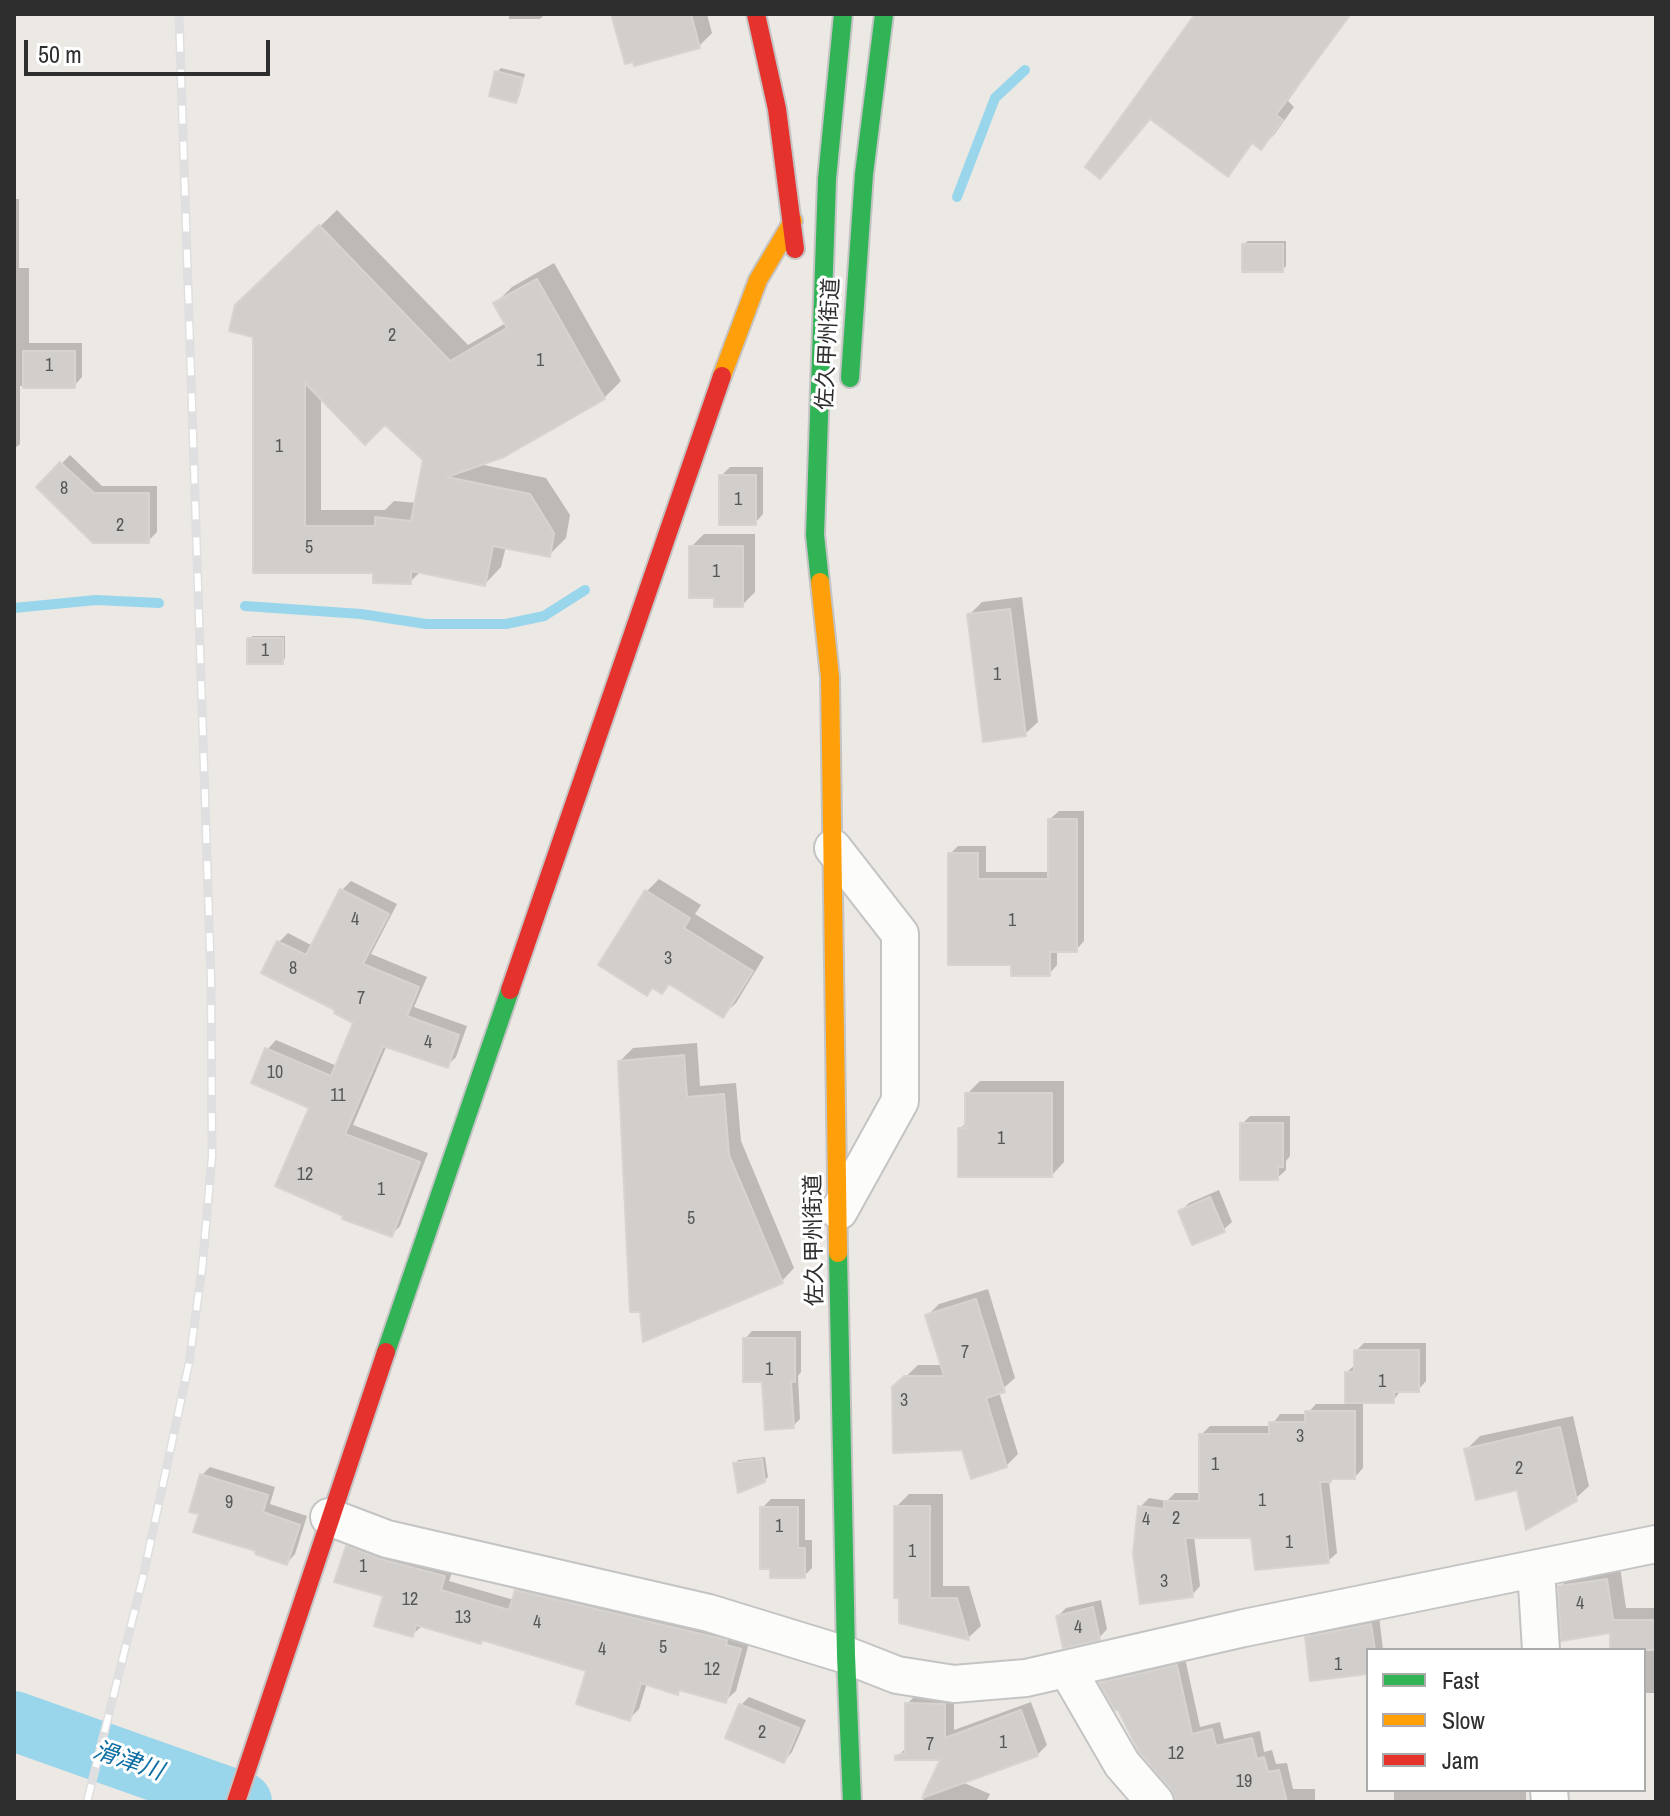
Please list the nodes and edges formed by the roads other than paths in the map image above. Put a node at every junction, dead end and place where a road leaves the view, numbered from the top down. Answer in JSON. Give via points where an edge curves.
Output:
{"nodes":[{"id":1,"x":756,"y":14,"type":"edge"},
{"id":2,"x":763,"y":14,"type":"edge"},
{"id":3,"x":843,"y":14,"type":"edge"},
{"id":4,"x":884,"y":14,"type":"edge"},
{"id":5,"x":787,"y":65,"type":"dead end"},
{"id":6,"x":814,"y":133,"type":"dead end"},
{"id":7,"x":827,"y":179,"type":"junction"},
{"id":8,"x":793,"y":221,"type":"junction"},
{"id":9,"x":796,"y":268,"type":"dead end"},
{"id":10,"x":856,"y":293,"type":"junction"},
{"id":11,"x":803,"y":362,"type":"dead end"},
{"id":12,"x":850,"y":392,"type":"dead end"},
{"id":13,"x":815,"y":535,"type":"junction"},
{"id":14,"x":839,"y":590,"type":"dead end"},
{"id":15,"x":830,"y":677,"type":"junction"},
{"id":16,"x":833,"y":848,"type":"junction"},
{"id":17,"x":839,"y":1211,"type":"junction"},
{"id":18,"x":329,"y":1517,"type":"junction"},
{"id":19,"x":1656,"y":1544,"type":"edge"},
{"id":20,"x":1536,"y":1569,"type":"junction"},
{"id":21,"x":1541,"y":1648,"type":"edge"},
{"id":22,"x":846,"y":1655,"type":"junction"},
{"id":23,"x":1067,"y":1669,"type":"junction"},
{"id":24,"x":236,"y":1802,"type":"edge"},
{"id":25,"x":852,"y":1802,"type":"edge"},
{"id":26,"x":1155,"y":1802,"type":"edge"}],
"edges":[{"from":1,"to":8,"type":"street"},
{"from":2,"to":5,"type":"street"},
{"from":3,"to":7,"type":"street","name":"佐久甲州街道"},
{"from":4,"to":10,"type":"street","name":"佐久甲州街道"},
{"from":6,"to":7,"type":"street"},
{"from":7,"to":10,"type":"street"},
{"from":7,"to":13,"type":"street","name":"佐久甲州街道"},
{"from":8,"to":9,"type":"street"},
{"from":8,"to":18,"type":"street","via":[[758,280],[704,425]]},
{"from":10,"to":12,"type":"street","name":"佐久甲州街道"},
{"from":11,"to":13,"type":"street"},
{"from":13,"to":15,"type":"street","name":"佐久甲州街道"},
{"from":14,"to":15,"type":"street","name":"佐久甲州街道"},
{"from":15,"to":16,"type":"street","name":"佐久甲州街道"},
{"from":16,"to":17,"type":"street","name":"佐久甲州街道"},
{"from":16,"to":17,"type":"street","via":[[900,934],[900,1101]]},
{"from":17,"to":22,"type":"street","name":"佐久甲州街道"},
{"from":18,"to":22,"type":"street","via":[[387,1539],[709,1613]]},
{"from":18,"to":24,"type":"street"},
{"from":19,"to":20,"type":"street"},
{"from":20,"to":21,"type":"street"},
{"from":20,"to":23,"type":"street"},
{"from":22,"to":23,"type":"street","via":[[897,1675],[954,1684]]},
{"from":22,"to":25,"type":"street","name":"佐久甲州街道"},
{"from":23,"to":26,"type":"street","via":[[1122,1764]]}]}
